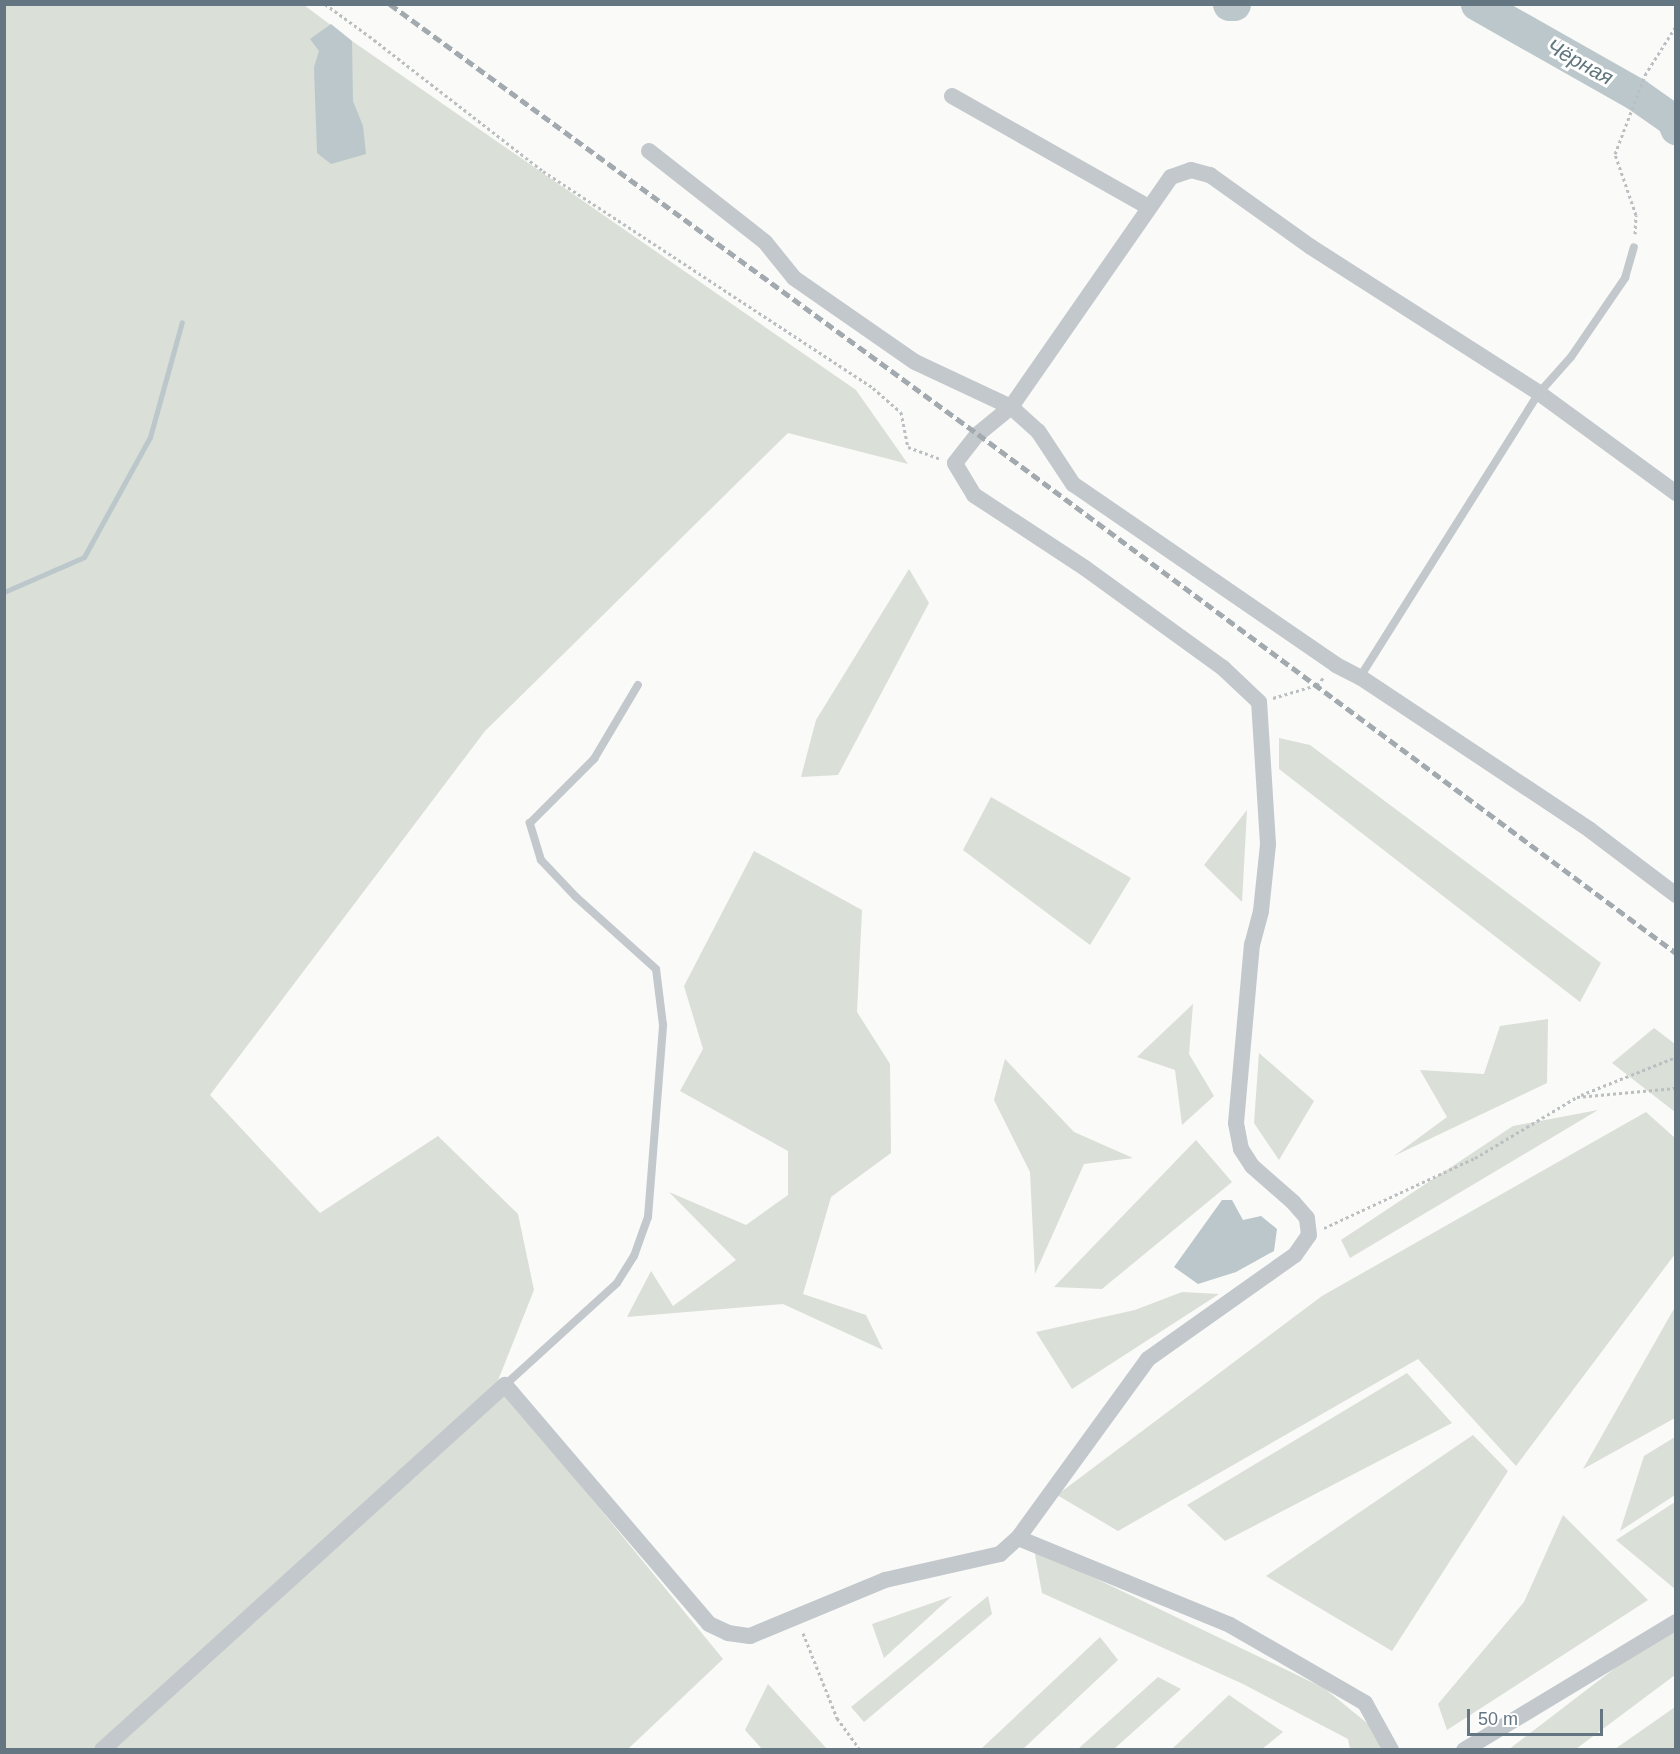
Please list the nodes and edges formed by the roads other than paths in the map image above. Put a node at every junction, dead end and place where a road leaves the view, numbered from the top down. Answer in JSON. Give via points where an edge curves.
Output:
{"nodes":[{"id":1,"x":952,"y":96,"type":"dead end"},
{"id":2,"x":649,"y":151,"type":"dead end"},
{"id":3,"x":1148,"y":207,"type":"junction"},
{"id":4,"x":1634,"y":247,"type":"road end"},
{"id":5,"x":1539,"y":393,"type":"junction"},
{"id":6,"x":1011,"y":407,"type":"junction"},
{"id":7,"x":1676,"y":493,"type":"edge"},
{"id":8,"x":1360,"y":677,"type":"junction"},
{"id":9,"x":638,"y":685,"type":"dead end"},
{"id":10,"x":1676,"y":895,"type":"edge"},
{"id":11,"x":505,"y":1385,"type":"junction"},
{"id":12,"x":1018,"y":1538,"type":"junction"},
{"id":13,"x":1676,"y":1622,"type":"edge"},
{"id":14,"x":102,"y":1749,"type":"edge"},
{"id":15,"x":1391,"y":1749,"type":"edge"},
{"id":16,"x":1464,"y":1749,"type":"edge"}],
"edges":[{"from":1,"to":3,"type":"street"},
{"from":2,"to":6,"type":"street","via":[[765,242],[794,278],[915,362]]},
{"from":3,"to":5,"type":"street","via":[[1171,177],[1191,170],[1210,176],[1311,247]]},
{"from":3,"to":6,"type":"street"},
{"from":4,"to":5,"type":"lane","via":[[1625,278],[1571,357]]},
{"from":5,"to":7,"type":"street"},
{"from":5,"to":8,"type":"lane"},
{"from":6,"to":8,"type":"street","via":[[1038,431],[1073,484],[1336,665]]},
{"from":6,"to":12,"type":"street","via":[[978,434],[955,463],[974,495],[1141,608],[1223,668],[1259,702],[1268,844],[1261,911],[1252,945],[1236,1123],[1241,1149],[1252,1167],[1307,1218],[1308,1235],[1295,1255],[1148,1359]]},
{"from":8,"to":10,"type":"street","via":[[1590,830]]},
{"from":9,"to":11,"type":"lane","via":[[594,759],[530,823],[541,860],[656,969],[663,1025],[648,1217],[634,1256],[617,1283]]},
{"from":11,"to":12,"type":"street","via":[[710,1624],[728,1634],[750,1636],[885,1580],[1000,1554]]},
{"from":11,"to":14,"type":"street"},
{"from":12,"to":15,"type":"street","via":[[1230,1625],[1365,1703]]},
{"from":13,"to":16,"type":"street"}]}
